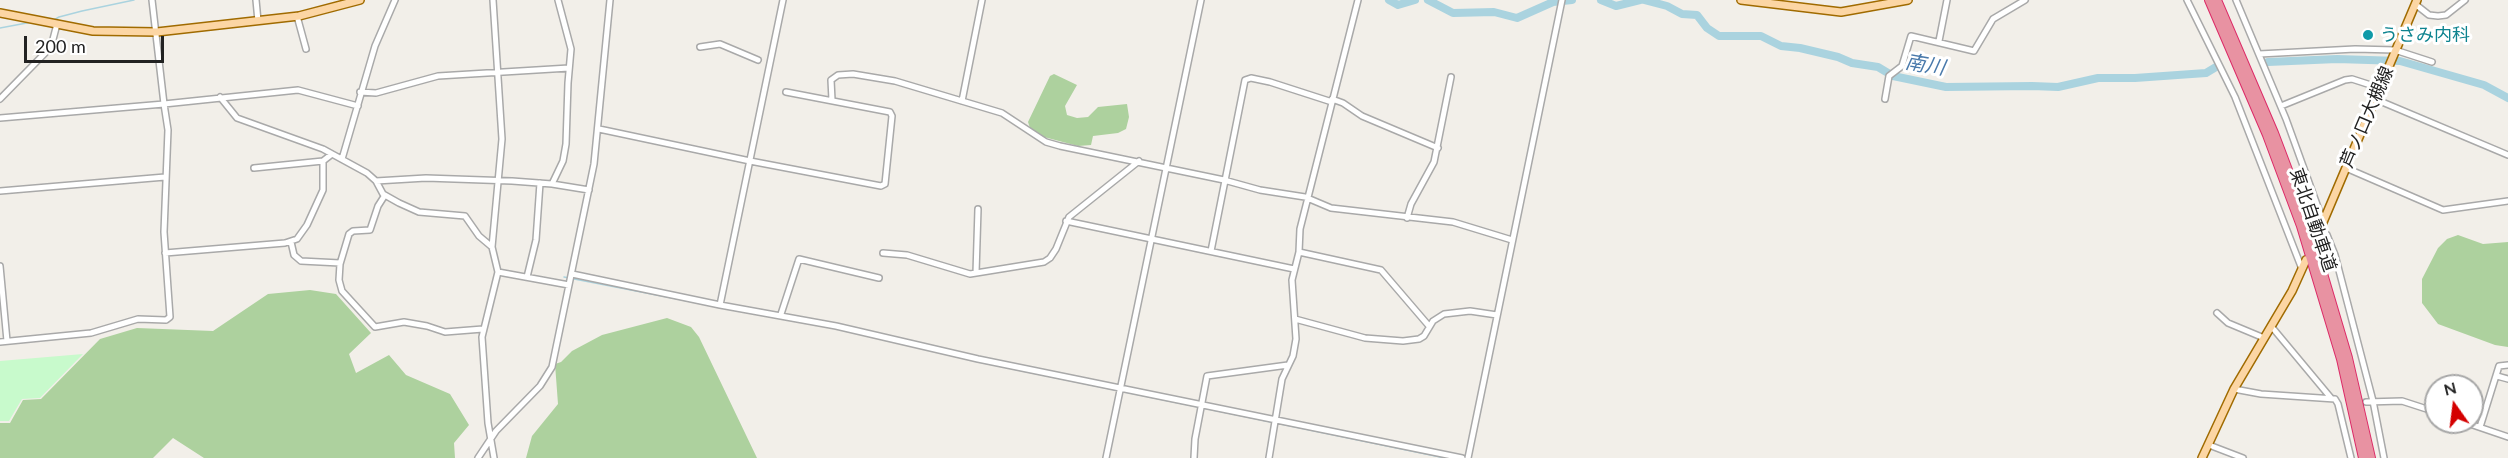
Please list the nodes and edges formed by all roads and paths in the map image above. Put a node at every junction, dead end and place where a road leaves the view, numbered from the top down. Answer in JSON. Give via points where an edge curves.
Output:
{"nodes":[{"id":1,"x":152,"y":0,"type":"edge"},
{"id":2,"x":256,"y":0,"type":"edge"},
{"id":3,"x":360,"y":0,"type":"edge"},
{"id":4,"x":395,"y":0,"type":"edge"},
{"id":5,"x":493,"y":0,"type":"edge"},
{"id":6,"x":558,"y":0,"type":"edge"},
{"id":7,"x":610,"y":0,"type":"edge"},
{"id":8,"x":783,"y":0,"type":"edge"},
{"id":9,"x":982,"y":0,"type":"edge"},
{"id":10,"x":1201,"y":0,"type":"edge"},
{"id":11,"x":1358,"y":0,"type":"edge"},
{"id":12,"x":1562,"y":0,"type":"edge"},
{"id":13,"x":1741,"y":0,"type":"edge"},
{"id":14,"x":1908,"y":0,"type":"edge"},
{"id":15,"x":1947,"y":0,"type":"edge"},
{"id":16,"x":2025,"y":0,"type":"edge"},
{"id":17,"x":2187,"y":0,"type":"edge"},
{"id":18,"x":2209,"y":0,"type":"edge"},
{"id":19,"x":2217,"y":0,"type":"edge"},
{"id":20,"x":2236,"y":0,"type":"edge"},
{"id":21,"x":2465,"y":0,"type":"edge"},
{"id":22,"x":349,"y":2,"type":"edge"},
{"id":23,"x":2416,"y":2,"type":"edge"},
{"id":24,"x":0,"y":13,"type":"edge"},
{"id":25,"x":297,"y":16,"type":"junction"},
{"id":26,"x":258,"y":21,"type":"junction"},
{"id":27,"x":57,"y":24,"type":"junction"},
{"id":28,"x":157,"y":33,"type":"junction"},
{"id":29,"x":1939,"y":41,"type":"junction"},
{"id":30,"x":700,"y":47,"type":"dead end"},
{"id":31,"x":306,"y":49,"type":"dead end"},
{"id":32,"x":2395,"y":51,"type":"junction"},
{"id":33,"x":2259,"y":54,"type":"junction"},
{"id":34,"x":758,"y":60,"type":"dead end"},
{"id":35,"x":2432,"y":62,"type":"dead end"},
{"id":36,"x":569,"y":68,"type":"junction"},
{"id":37,"x":499,"y":73,"type":"junction"},
{"id":38,"x":1451,"y":77,"type":"dead end"},
{"id":39,"x":2380,"y":88,"type":"junction"},
{"id":40,"x":786,"y":92,"type":"dead end"},
{"id":41,"x":360,"y":93,"type":"junction"},
{"id":42,"x":220,"y":97,"type":"junction"},
{"id":43,"x":0,"y":99,"type":"edge"},
{"id":44,"x":1885,"y":99,"type":"dead end"},
{"id":45,"x":2375,"y":99,"type":"junction"},
{"id":46,"x":832,"y":100,"type":"junction"},
{"id":47,"x":1332,"y":100,"type":"junction"},
{"id":48,"x":962,"y":101,"type":"junction"},
{"id":49,"x":164,"y":104,"type":"junction"},
{"id":50,"x":358,"y":106,"type":"junction"},
{"id":51,"x":2281,"y":106,"type":"junction"},
{"id":52,"x":0,"y":118,"type":"edge"},
{"id":53,"x":599,"y":129,"type":"junction"},
{"id":54,"x":1438,"y":148,"type":"junction"},
{"id":55,"x":332,"y":154,"type":"junction"},
{"id":56,"x":2508,"y":154,"type":"edge"},
{"id":57,"x":342,"y":159,"type":"junction"},
{"id":58,"x":323,"y":161,"type":"junction"},
{"id":59,"x":750,"y":161,"type":"junction"},
{"id":60,"x":1139,"y":161,"type":"junction"},
{"id":61,"x":1167,"y":167,"type":"junction"},
{"id":62,"x":255,"y":168,"type":"dead end"},
{"id":63,"x":2346,"y":168,"type":"junction"},
{"id":64,"x":165,"y":177,"type":"junction"},
{"id":65,"x":498,"y":180,"type":"junction"},
{"id":66,"x":1224,"y":180,"type":"junction"},
{"id":67,"x":376,"y":181,"type":"junction"},
{"id":68,"x":540,"y":183,"type":"junction"},
{"id":69,"x":552,"y":184,"type":"junction"},
{"id":70,"x":589,"y":190,"type":"junction"},
{"id":71,"x":0,"y":191,"type":"edge"},
{"id":72,"x":385,"y":195,"type":"junction"},
{"id":73,"x":1308,"y":199,"type":"junction"},
{"id":74,"x":2508,"y":201,"type":"edge"},
{"id":75,"x":978,"y":209,"type":"dead end"},
{"id":76,"x":1407,"y":218,"type":"junction"},
{"id":77,"x":1066,"y":221,"type":"junction"},
{"id":78,"x":2321,"y":227,"type":"junction"},
{"id":79,"x":1151,"y":240,"type":"junction"},
{"id":80,"x":1512,"y":240,"type":"junction"},
{"id":81,"x":291,"y":242,"type":"junction"},
{"id":82,"x":492,"y":247,"type":"junction"},
{"id":83,"x":1211,"y":252,"type":"junction"},
{"id":84,"x":1299,"y":252,"type":"junction"},
{"id":85,"x":165,"y":253,"type":"junction"},
{"id":86,"x":883,"y":253,"type":"dead end"},
{"id":87,"x":2306,"y":260,"type":"dead end"},
{"id":88,"x":340,"y":263,"type":"junction"},
{"id":89,"x":0,"y":266,"type":"edge"},
{"id":90,"x":1294,"y":269,"type":"junction"},
{"id":91,"x":2302,"y":269,"type":"junction"},
{"id":92,"x":498,"y":272,"type":"junction"},
{"id":93,"x":976,"y":273,"type":"junction"},
{"id":94,"x":572,"y":274,"type":"junction"},
{"id":95,"x":527,"y":277,"type":"junction"},
{"id":96,"x":879,"y":278,"type":"dead end"},
{"id":97,"x":570,"y":285,"type":"junction"},
{"id":98,"x":720,"y":305,"type":"junction"},
{"id":99,"x":2217,"y":313,"type":"dead end"},
{"id":100,"x":781,"y":315,"type":"junction"},
{"id":101,"x":1497,"y":315,"type":"junction"},
{"id":102,"x":1295,"y":319,"type":"junction"},
{"id":103,"x":1429,"y":326,"type":"junction"},
{"id":104,"x":2271,"y":326,"type":"junction"},
{"id":105,"x":483,"y":329,"type":"junction"},
{"id":106,"x":2264,"y":338,"type":"junction"},
{"id":107,"x":3,"y":342,"type":"edge"},
{"id":108,"x":1288,"y":365,"type":"junction"},
{"id":109,"x":2508,"y":365,"type":"edge"},
{"id":110,"x":2497,"y":376,"type":"junction"},
{"id":111,"x":2508,"y":380,"type":"edge"},
{"id":112,"x":1121,"y":389,"type":"junction"},
{"id":113,"x":2234,"y":389,"type":"junction"},
{"id":114,"x":2331,"y":399,"type":"junction"},
{"id":115,"x":2370,"y":402,"type":"junction"},
{"id":116,"x":2338,"y":404,"type":"junction"},
{"id":117,"x":2346,"y":404,"type":"dead end"},
{"id":118,"x":1201,"y":405,"type":"junction"},
{"id":119,"x":2424,"y":408,"type":"edge"},
{"id":120,"x":2484,"y":415,"type":"edge"},
{"id":121,"x":1275,"y":420,"type":"junction"},
{"id":122,"x":2484,"y":428,"type":"edge"},
{"id":123,"x":2508,"y":437,"type":"edge"},
{"id":124,"x":490,"y":441,"type":"junction"},
{"id":125,"x":2209,"y":445,"type":"junction"},
{"id":126,"x":478,"y":458,"type":"edge"},
{"id":127,"x":494,"y":458,"type":"edge"},
{"id":128,"x":1106,"y":458,"type":"edge"},
{"id":129,"x":1194,"y":458,"type":"edge"},
{"id":130,"x":1269,"y":458,"type":"edge"},
{"id":131,"x":1462,"y":458,"type":"edge"},
{"id":132,"x":1467,"y":458,"type":"edge"},
{"id":133,"x":2202,"y":458,"type":"edge"},
{"id":134,"x":2243,"y":458,"type":"edge"},
{"id":135,"x":2351,"y":458,"type":"edge"},
{"id":136,"x":2363,"y":458,"type":"edge"},
{"id":137,"x":2371,"y":458,"type":"edge"},
{"id":138,"x":2384,"y":458,"type":"edge"}],
"edges":[{"from":1,"to":28,"type":"street"},
{"from":2,"to":26,"type":"street"},
{"from":3,"to":22,"type":"main road"},
{"from":4,"to":41,"type":"street"},
{"from":5,"to":37,"type":"street"},
{"from":6,"to":36,"type":"street","via":[[571,49]]},
{"from":7,"to":53,"type":"street"},
{"from":8,"to":59,"type":"street"},
{"from":9,"to":48,"type":"street"},
{"from":10,"to":61,"type":"street"},
{"from":11,"to":47,"type":"street"},
{"from":12,"to":80,"type":"street"},
{"from":13,"to":14,"type":"main road","via":[[1841,12]]},
{"from":15,"to":29,"type":"street"},
{"from":16,"to":29,"type":"street","via":[[1993,19],[1974,51]]},
{"from":17,"to":91,"type":"street","via":[[2235,97]]},
{"from":18,"to":136,"type":"highway","name":"東北自動車道","via":[[2301,226],[2341,359]]},
{"from":19,"to":137,"type":"highway","name":"東北自動車道","via":[[2271,124],[2308,223],[2346,349]]},
{"from":20,"to":33,"type":"street"},
{"from":21,"to":23,"type":"street","via":[[2439,16],[2429,15]]},
{"from":22,"to":25,"type":"main road"},
{"from":23,"to":32,"type":"main road","name":"芦ノ口大槻線"},
{"from":24,"to":27,"type":"main road"},
{"from":25,"to":26,"type":"main road"},
{"from":25,"to":31,"type":"street"},
{"from":26,"to":28,"type":"main road"},
{"from":27,"to":28,"type":"main road","via":[[93,31]]},
{"from":27,"to":43,"type":"street","via":[[49,50]]},
{"from":28,"to":49,"type":"street"},
{"from":29,"to":44,"type":"street","via":[[1911,36],[1902,66],[1889,76]]},
{"from":30,"to":34,"type":"street","via":[[720,44]]},
{"from":32,"to":33,"type":"street"},
{"from":32,"to":35,"type":"street"},
{"from":32,"to":39,"type":"main road","name":"芦ノ口大槻線"},
{"from":33,"to":51,"type":"street"},
{"from":36,"to":37,"type":"street"},
{"from":36,"to":69,"type":"street","via":[[566,144]]},
{"from":37,"to":41,"type":"street","via":[[438,76],[376,93]]},
{"from":37,"to":65,"type":"street","via":[[502,139]]},
{"from":38,"to":54,"type":"street"},
{"from":39,"to":45,"type":"main road","name":"芦ノ口大槻線"},
{"from":39,"to":51,"type":"street","via":[[2345,80]]},
{"from":40,"to":46,"type":"street"},
{"from":41,"to":50,"type":"street"},
{"from":42,"to":49,"type":"street"},
{"from":42,"to":50,"type":"street","via":[[298,90]]},
{"from":42,"to":55,"type":"street","via":[[237,118]]},
{"from":45,"to":56,"type":"street"},
{"from":45,"to":63,"type":"main road","name":"芦ノ口大槻線"},
{"from":46,"to":48,"type":"street","via":[[833,77],[853,74],[916,86]]},
{"from":46,"to":59,"type":"street","via":[[892,114],[885,184]]},
{"from":47,"to":54,"type":"street"},
{"from":47,"to":66,"type":"street","via":[[1246,79]]},
{"from":47,"to":73,"type":"street"},
{"from":48,"to":60,"type":"street","via":[[1002,113],[1046,142]]},
{"from":49,"to":52,"type":"street"},
{"from":49,"to":64,"type":"street","via":[[168,130]]},
{"from":50,"to":57,"type":"street"},
{"from":51,"to":78,"type":"street"},
{"from":53,"to":59,"type":"street"},
{"from":53,"to":70,"type":"street"},
{"from":54,"to":76,"type":"street"},
{"from":55,"to":57,"type":"street"},
{"from":55,"to":58,"type":"street"},
{"from":57,"to":67,"type":"street"},
{"from":58,"to":62,"type":"street"},
{"from":58,"to":81,"type":"street","via":[[323,190],[301,235]]},
{"from":59,"to":98,"type":"street"},
{"from":60,"to":61,"type":"street"},
{"from":60,"to":77,"type":"street"},
{"from":61,"to":66,"type":"street"},
{"from":61,"to":79,"type":"street"},
{"from":63,"to":74,"type":"street","via":[[2443,210]]},
{"from":63,"to":78,"type":"main road","name":"芦ノ口大槻線"},
{"from":64,"to":71,"type":"street"},
{"from":64,"to":85,"type":"street"},
{"from":65,"to":67,"type":"street"},
{"from":65,"to":68,"type":"street"},
{"from":65,"to":82,"type":"street"},
{"from":66,"to":73,"type":"street"},
{"from":66,"to":83,"type":"street"},
{"from":67,"to":72,"type":"street"},
{"from":68,"to":69,"type":"street"},
{"from":68,"to":95,"type":"street","via":[[536,240]]},
{"from":69,"to":70,"type":"street"},
{"from":70,"to":94,"type":"street"},
{"from":72,"to":82,"type":"street","via":[[419,212],[465,216]]},
{"from":72,"to":88,"type":"street","via":[[370,230],[351,231]]},
{"from":73,"to":76,"type":"street","via":[[1331,208]]},
{"from":73,"to":84,"type":"street"},
{"from":75,"to":93,"type":"street"},
{"from":76,"to":80,"type":"street","via":[[1469,225]]},
{"from":77,"to":79,"type":"street"},
{"from":77,"to":93,"type":"street","via":[[1048,260]]},
{"from":78,"to":115,"type":"street","via":[[2335,255]]},
{"from":79,"to":83,"type":"street"},
{"from":79,"to":112,"type":"street"},
{"from":80,"to":101,"type":"street"},
{"from":81,"to":85,"type":"street"},
{"from":81,"to":88,"type":"street","via":[[294,255],[302,261]]},
{"from":82,"to":92,"type":"street"},
{"from":83,"to":90,"type":"street"},
{"from":84,"to":90,"type":"street"},
{"from":84,"to":103,"type":"street","via":[[1382,270]]},
{"from":85,"to":107,"type":"street","via":[[171,315],[166,320],[138,319],[91,333]]},
{"from":86,"to":93,"type":"street","via":[[907,255]]},
{"from":87,"to":91,"type":"main road"},
{"from":88,"to":105,"type":"street","via":[[342,291],[375,327],[404,322],[445,332]]},
{"from":89,"to":107,"type":"street"},
{"from":90,"to":102,"type":"street"},
{"from":91,"to":104,"type":"main road"},
{"from":92,"to":95,"type":"street"},
{"from":92,"to":105,"type":"street"},
{"from":94,"to":97,"type":"street"},
{"from":94,"to":98,"type":"street"},
{"from":95,"to":97,"type":"street"},
{"from":96,"to":100,"type":"street","via":[[799,259]]},
{"from":97,"to":124,"type":"street","via":[[546,379]]},
{"from":98,"to":100,"type":"street"},
{"from":99,"to":106,"type":"street","via":[[2228,323]]},
{"from":100,"to":112,"type":"street"},
{"from":101,"to":103,"type":"street","via":[[1460,311],[1441,315]]},
{"from":101,"to":132,"type":"street"},
{"from":102,"to":103,"type":"street","via":[[1380,340],[1414,341],[1424,336]]},
{"from":102,"to":108,"type":"street","via":[[1294,352]]},
{"from":104,"to":106,"type":"main road"},
{"from":104,"to":114,"type":"street"},
{"from":105,"to":124,"type":"street"},
{"from":106,"to":113,"type":"main road"},
{"from":108,"to":118,"type":"street","via":[[1207,376]]},
{"from":108,"to":121,"type":"street"},
{"from":109,"to":110,"type":"street","via":[[2499,365]]},
{"from":110,"to":111,"type":"street"},
{"from":110,"to":120,"type":"street"},
{"from":112,"to":118,"type":"street"},
{"from":112,"to":128,"type":"street"},
{"from":113,"to":114,"type":"street"},
{"from":113,"to":125,"type":"main road"},
{"from":114,"to":116,"type":"street"},
{"from":115,"to":119,"type":"street","via":[[2403,401]]},
{"from":115,"to":138,"type":"street"},
{"from":116,"to":117,"type":"street"},
{"from":116,"to":135,"type":"street"},
{"from":118,"to":121,"type":"street"},
{"from":118,"to":129,"type":"street"},
{"from":121,"to":130,"type":"street"},
{"from":121,"to":131,"type":"street"},
{"from":122,"to":123,"type":"street"},
{"from":124,"to":126,"type":"street"},
{"from":124,"to":127,"type":"street"},
{"from":125,"to":133,"type":"main road"},
{"from":125,"to":134,"type":"street"}]}
